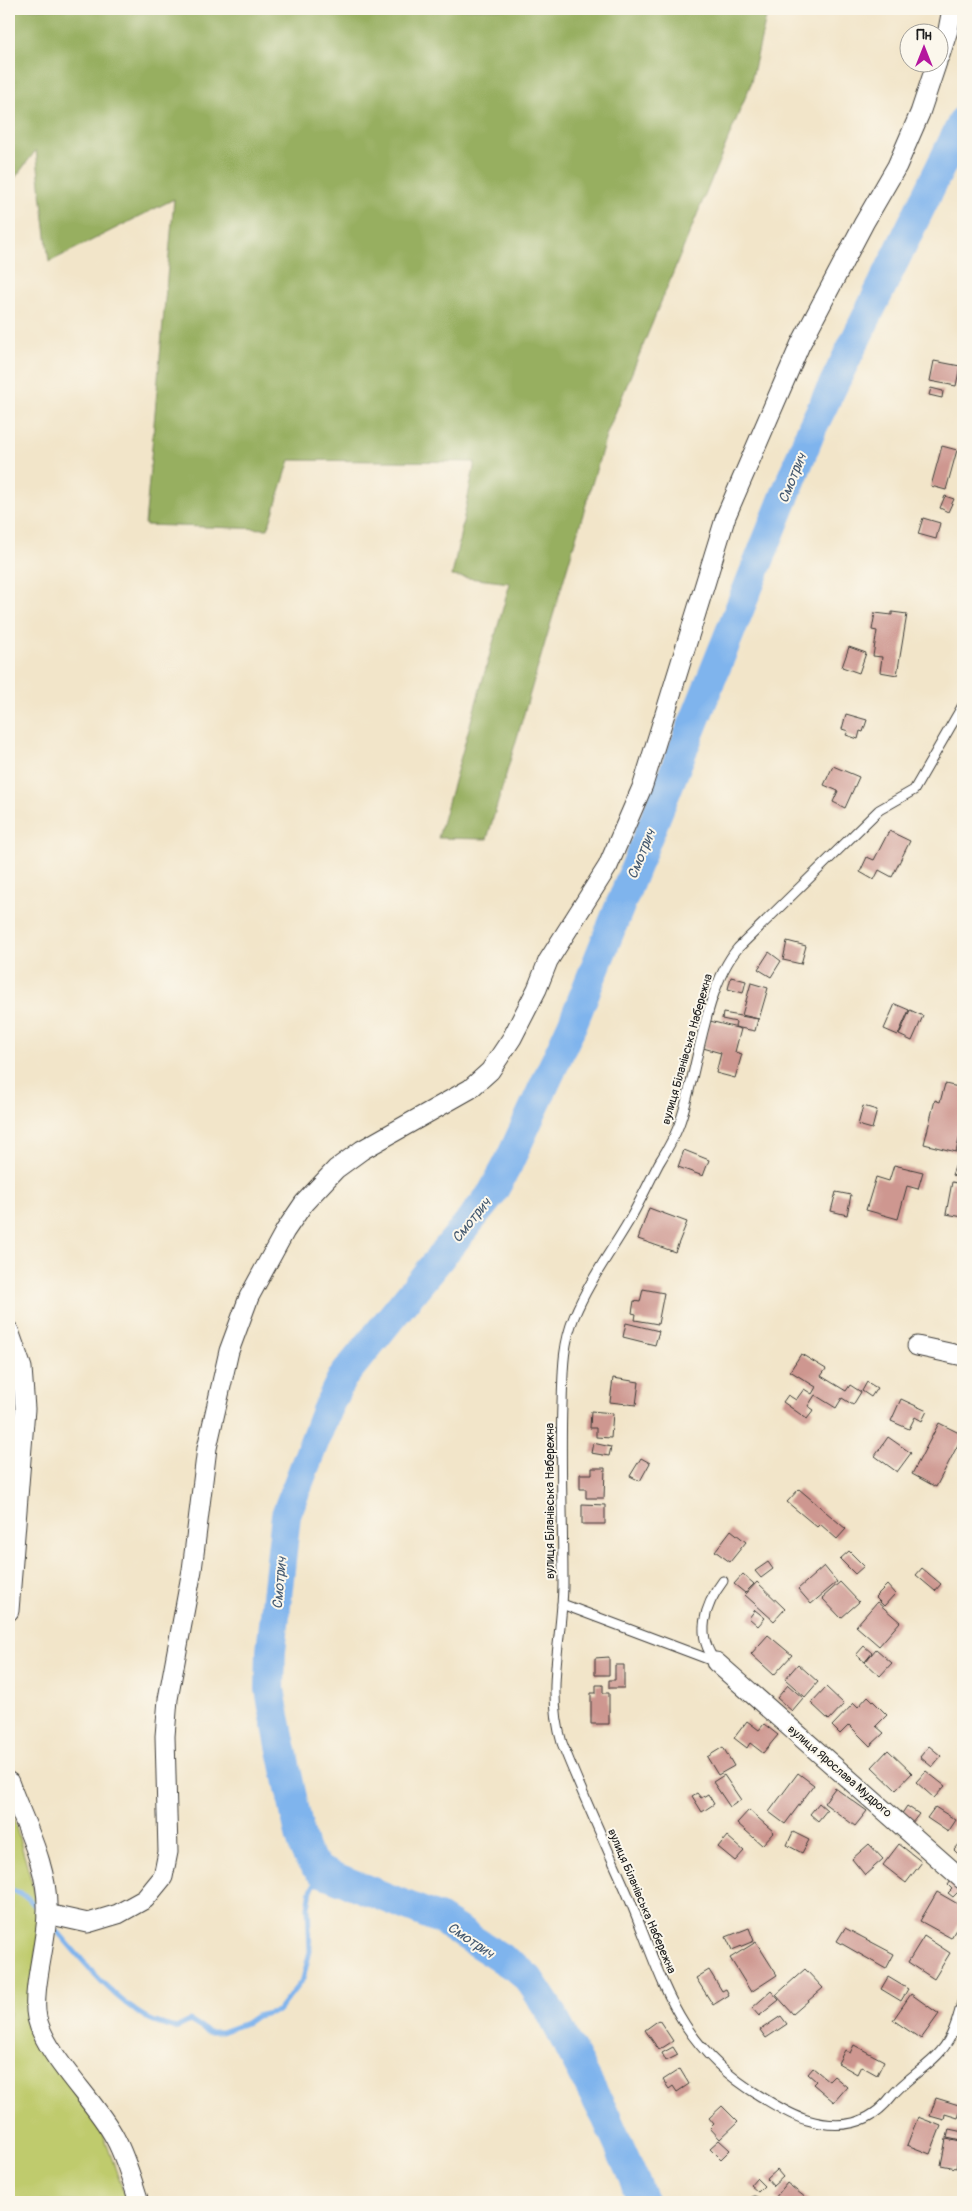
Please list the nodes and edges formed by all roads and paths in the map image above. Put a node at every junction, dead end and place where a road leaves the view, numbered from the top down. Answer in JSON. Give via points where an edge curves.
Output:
{"nodes":[{"id":1,"x":952,"y":9,"type":"edge"},
{"id":2,"x":950,"y":22,"type":"edge"},
{"id":3,"x":934,"y":72,"type":"edge"},
{"id":4,"x":963,"y":705,"type":"edge"},
{"id":5,"x":9,"y":1331,"type":"edge"},
{"id":6,"x":917,"y":1346,"type":"dead end"},
{"id":7,"x":963,"y":1356,"type":"edge"},
{"id":8,"x":723,"y":1581,"type":"dead end"},
{"id":9,"x":562,"y":1604,"type":"junction"},
{"id":10,"x":9,"y":1610,"type":"edge"},
{"id":11,"x":716,"y":1662,"type":"junction"},
{"id":12,"x":9,"y":1782,"type":"edge"},
{"id":13,"x":963,"y":1880,"type":"edge"},
{"id":14,"x":48,"y":1914,"type":"junction"},
{"id":15,"x":963,"y":1999,"type":"edge"},
{"id":16,"x":139,"y":2202,"type":"edge"}],
"edges":[{"from":1,"to":2,"type":"street"},
{"from":3,"to":14,"type":"street","via":[[897,166],[800,345],[730,507],[642,785],[608,866],[548,960],[512,1038],[490,1071],[470,1089],[362,1150],[336,1169],[304,1203],[249,1297],[229,1351],[207,1448],[192,1570],[168,1698],[165,1736],[168,1852],[163,1878],[145,1899],[118,1914],[88,1923]]},
{"from":4,"to":9,"type":"lane","name":"вулиця Біланівська Набережна","via":[[914,790],[879,810],[726,962],[676,1134],[586,1291],[565,1344],[560,1442]]},
{"from":5,"to":10,"type":"street","via":[[22,1368],[25,1409]]},
{"from":6,"to":7,"type":"street"},
{"from":8,"to":11,"type":"lane","via":[[710,1602],[703,1627],[704,1643]]},
{"from":9,"to":11,"type":"lane"},
{"from":9,"to":15,"type":"lane","name":"вулиця Біланівська Набережна","via":[[554,1675],[556,1717],[562,1743],[672,2003],[710,2059],[743,2086],[798,2117],[822,2125],[854,2123],[885,2105],[909,2078],[940,2052],[952,2036]]},
{"from":11,"to":13,"type":"street","name":"вулиця Ярослава Мудрого"},
{"from":12,"to":14,"type":"street","via":[[43,1872]]},
{"from":14,"to":16,"type":"street","via":[[36,2016],[43,2036],[115,2138]]}]}
